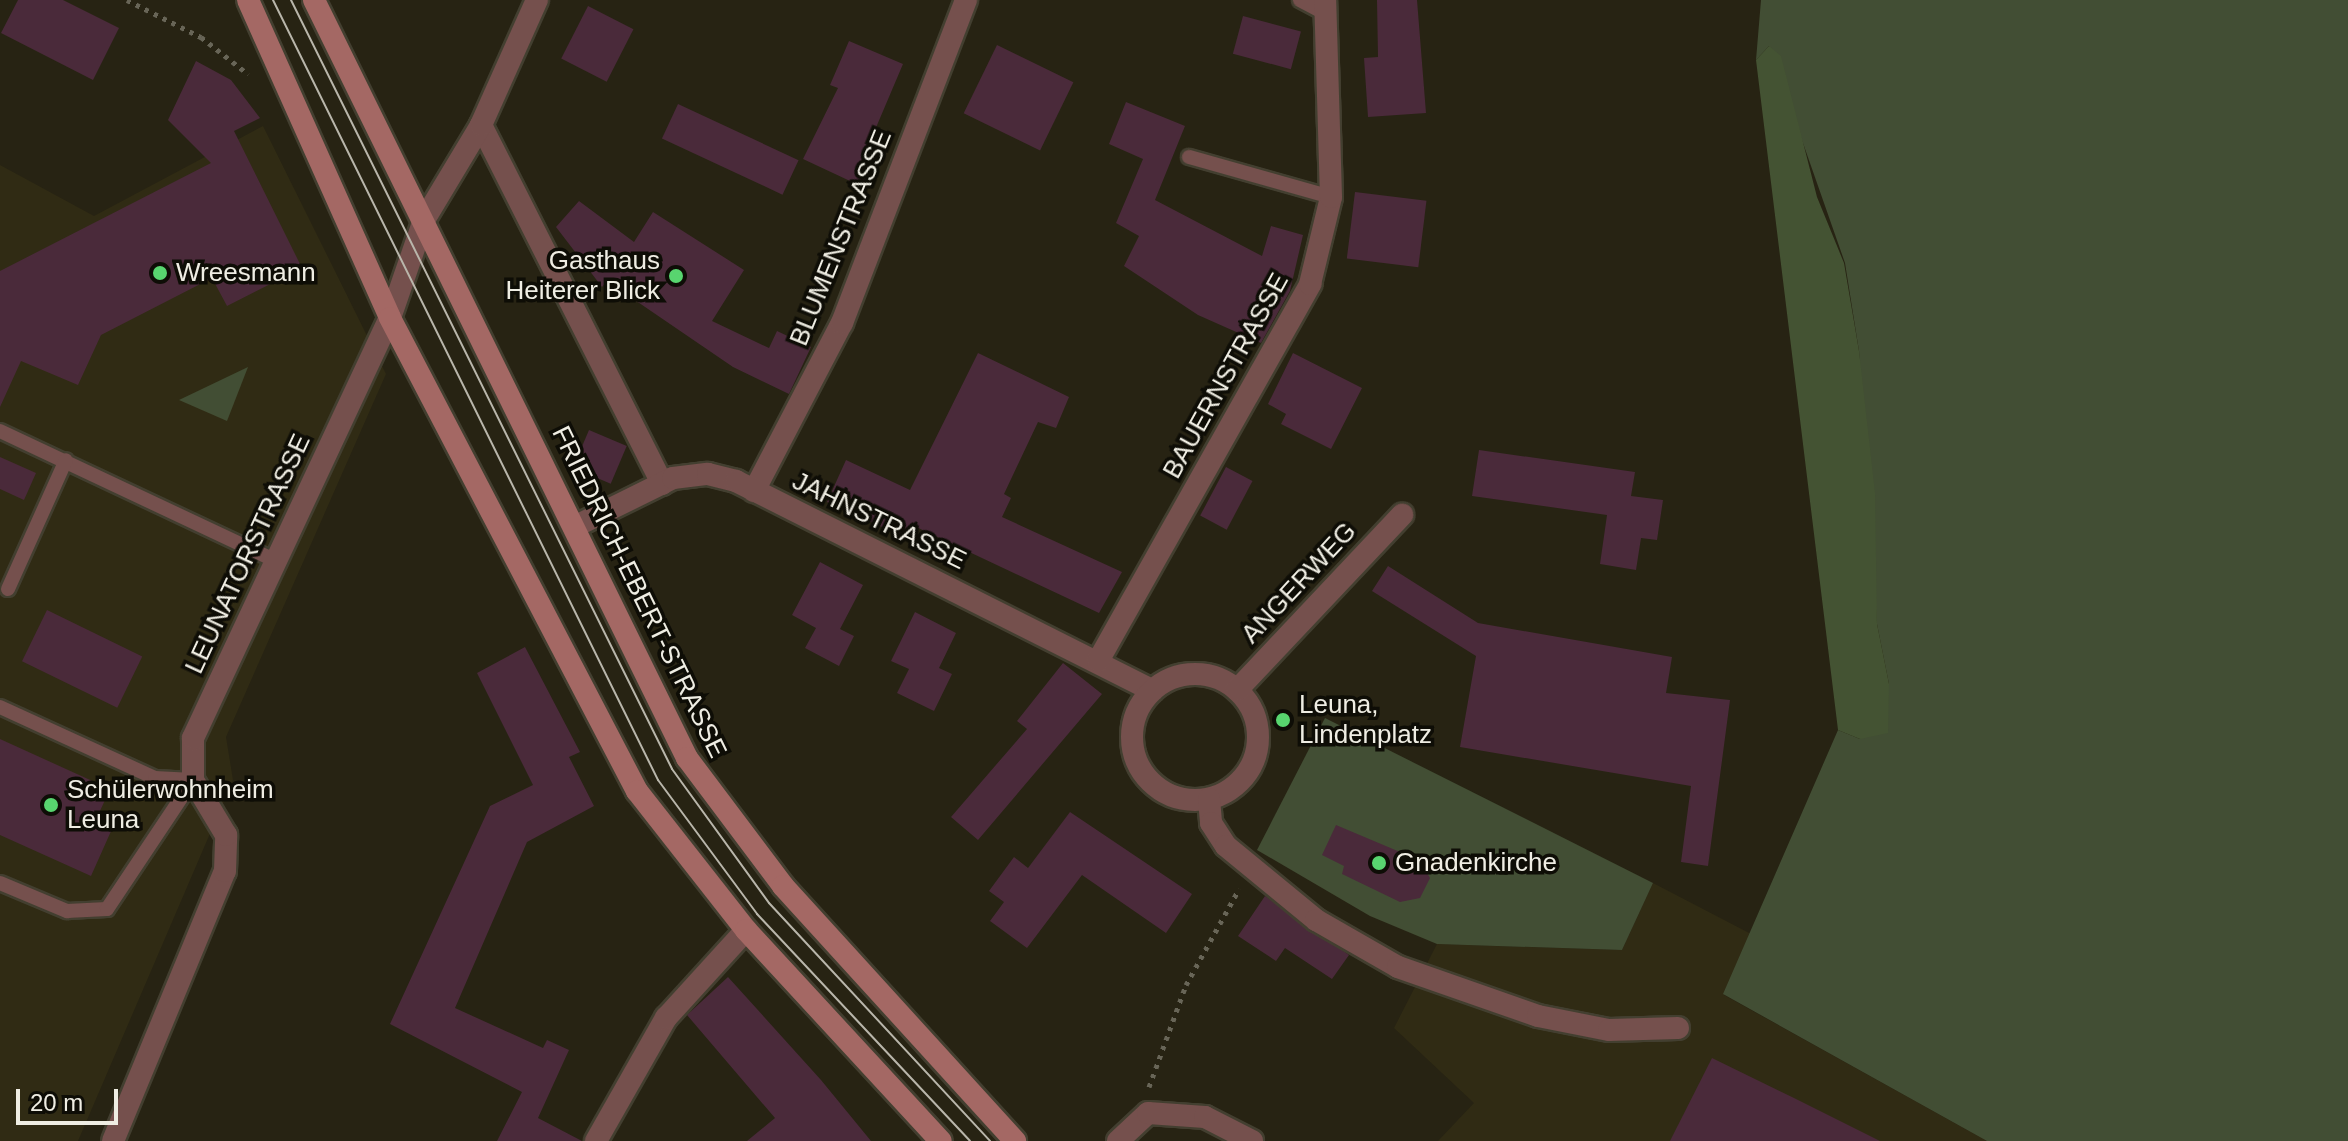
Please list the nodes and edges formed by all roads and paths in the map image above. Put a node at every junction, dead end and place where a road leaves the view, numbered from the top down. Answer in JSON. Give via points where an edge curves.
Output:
{"nodes":[{"id":1,"x":127,"y":0,"type":"edge"},
{"id":2,"x":248,"y":0,"type":"edge"},
{"id":3,"x":314,"y":0,"type":"edge"},
{"id":4,"x":537,"y":0,"type":"edge"},
{"id":5,"x":966,"y":0,"type":"edge"},
{"id":6,"x":1300,"y":0,"type":"edge"},
{"id":7,"x":1326,"y":7,"type":"edge"},
{"id":8,"x":258,"y":85,"type":"dead end"},
{"id":9,"x":481,"y":125,"type":"junction"},
{"id":10,"x":1189,"y":157,"type":"dead end"},
{"id":11,"x":1331,"y":197,"type":"junction"},
{"id":12,"x":424,"y":220,"type":"junction"},
{"id":13,"x":390,"y":318,"type":"junction"},
{"id":14,"x":0,"y":431,"type":"edge"},
{"id":15,"x":66,"y":460,"type":"junction"},
{"id":16,"x":662,"y":484,"type":"junction"},
{"id":17,"x":754,"y":491,"type":"junction"},
{"id":18,"x":1402,"y":515,"type":"dead end"},
{"id":19,"x":576,"y":526,"type":"junction"},
{"id":20,"x":276,"y":561,"type":"junction"},
{"id":21,"x":8,"y":589,"type":"dead end"},
{"id":22,"x":1098,"y":661,"type":"junction"},
{"id":23,"x":1152,"y":690,"type":"junction"},
{"id":24,"x":1237,"y":690,"type":"junction"},
{"id":25,"x":0,"y":707,"type":"edge"},
{"id":26,"x":193,"y":780,"type":"junction"},
{"id":27,"x":1209,"y":799,"type":"junction"},
{"id":28,"x":1251,"y":868,"type":"junction"},
{"id":29,"x":0,"y":883,"type":"edge"},
{"id":30,"x":746,"y":930,"type":"junction"},
{"id":31,"x":1678,"y":1028,"type":"dead end"},
{"id":32,"x":1148,"y":1113,"type":"junction"},
{"id":33,"x":113,"y":1141,"type":"edge"},
{"id":34,"x":596,"y":1141,"type":"edge"},
{"id":35,"x":941,"y":1141,"type":"edge"},
{"id":36,"x":1015,"y":1141,"type":"edge"},
{"id":37,"x":1118,"y":1141,"type":"edge"},
{"id":38,"x":1252,"y":1141,"type":"edge"}],
"edges":[{"from":1,"to":8,"type":"path","via":[[237,61]]},
{"from":2,"to":13,"type":"main road"},
{"from":3,"to":12,"type":"main road","name":"FRIEDRICH-EBERT-STRASSE"},
{"from":4,"to":9,"type":"street","name":"LEUNATORSTRASSE"},
{"from":5,"to":17,"type":"street","name":"BLUMENSTRASSE","via":[[842,323]]},
{"from":6,"to":7,"type":"lane"},
{"from":7,"to":11,"type":"street","name":"BAUERNSTRASSE"},
{"from":9,"to":12,"type":"street","name":"LEUNATORSTRASSE"},
{"from":9,"to":16,"type":"street"},
{"from":10,"to":11,"type":"lane"},
{"from":11,"to":22,"type":"street","name":"BAUERNSTRASSE","via":[[1304,297]]},
{"from":12,"to":13,"type":"street","name":"LEUNATORSTRASSE"},
{"from":12,"to":19,"type":"main road","name":"FRIEDRICH-EBERT-STRASSE"},
{"from":13,"to":20,"type":"street","name":"LEUNATORSTRASSE"},
{"from":13,"to":30,"type":"main road","via":[[637,791]]},
{"from":14,"to":15,"type":"lane"},
{"from":15,"to":20,"type":"lane"},
{"from":15,"to":21,"type":"lane"},
{"from":16,"to":17,"type":"street","name":"JAHNSTRASSE","via":[[708,474]]},
{"from":16,"to":19,"type":"street","name":"JAHNSTRASSE"},
{"from":17,"to":22,"type":"street","name":"JAHNSTRASSE"},
{"from":18,"to":24,"type":"street","name":"ANGERWEG"},
{"from":19,"to":36,"type":"main road","name":"FRIEDRICH-EBERT-STRASSE","via":[[687,758],[734,828]]},
{"from":20,"to":26,"type":"street","name":"LEUNATORSTRASSE","via":[[193,738]]},
{"from":22,"to":23,"type":"street","name":"JAHNSTRASSE"},
{"from":23,"to":24,"type":"street","via":[[1203,674]]},
{"from":23,"to":27,"type":"street","via":[[1134,721],[1133,755],[1165,793]]},
{"from":24,"to":27,"type":"street","via":[[1257,726],[1258,747],[1247,773]]},
{"from":25,"to":26,"type":"lane","via":[[155,778]]},
{"from":26,"to":29,"type":"lane","via":[[107,909],[67,911]]},
{"from":26,"to":33,"type":"street","via":[[226,835],[225,871]]},
{"from":27,"to":28,"type":"street","via":[[1211,823]]},
{"from":28,"to":31,"type":"street","via":[[1316,920],[1398,967],[1481,999],[1609,1030]]},
{"from":28,"to":32,"type":"path","via":[[1186,985],[1149,1085]]},
{"from":30,"to":34,"type":"street","via":[[666,1018]]},
{"from":30,"to":35,"type":"main road"},
{"from":32,"to":37,"type":"street"},
{"from":32,"to":38,"type":"street","via":[[1205,1117]]}]}
